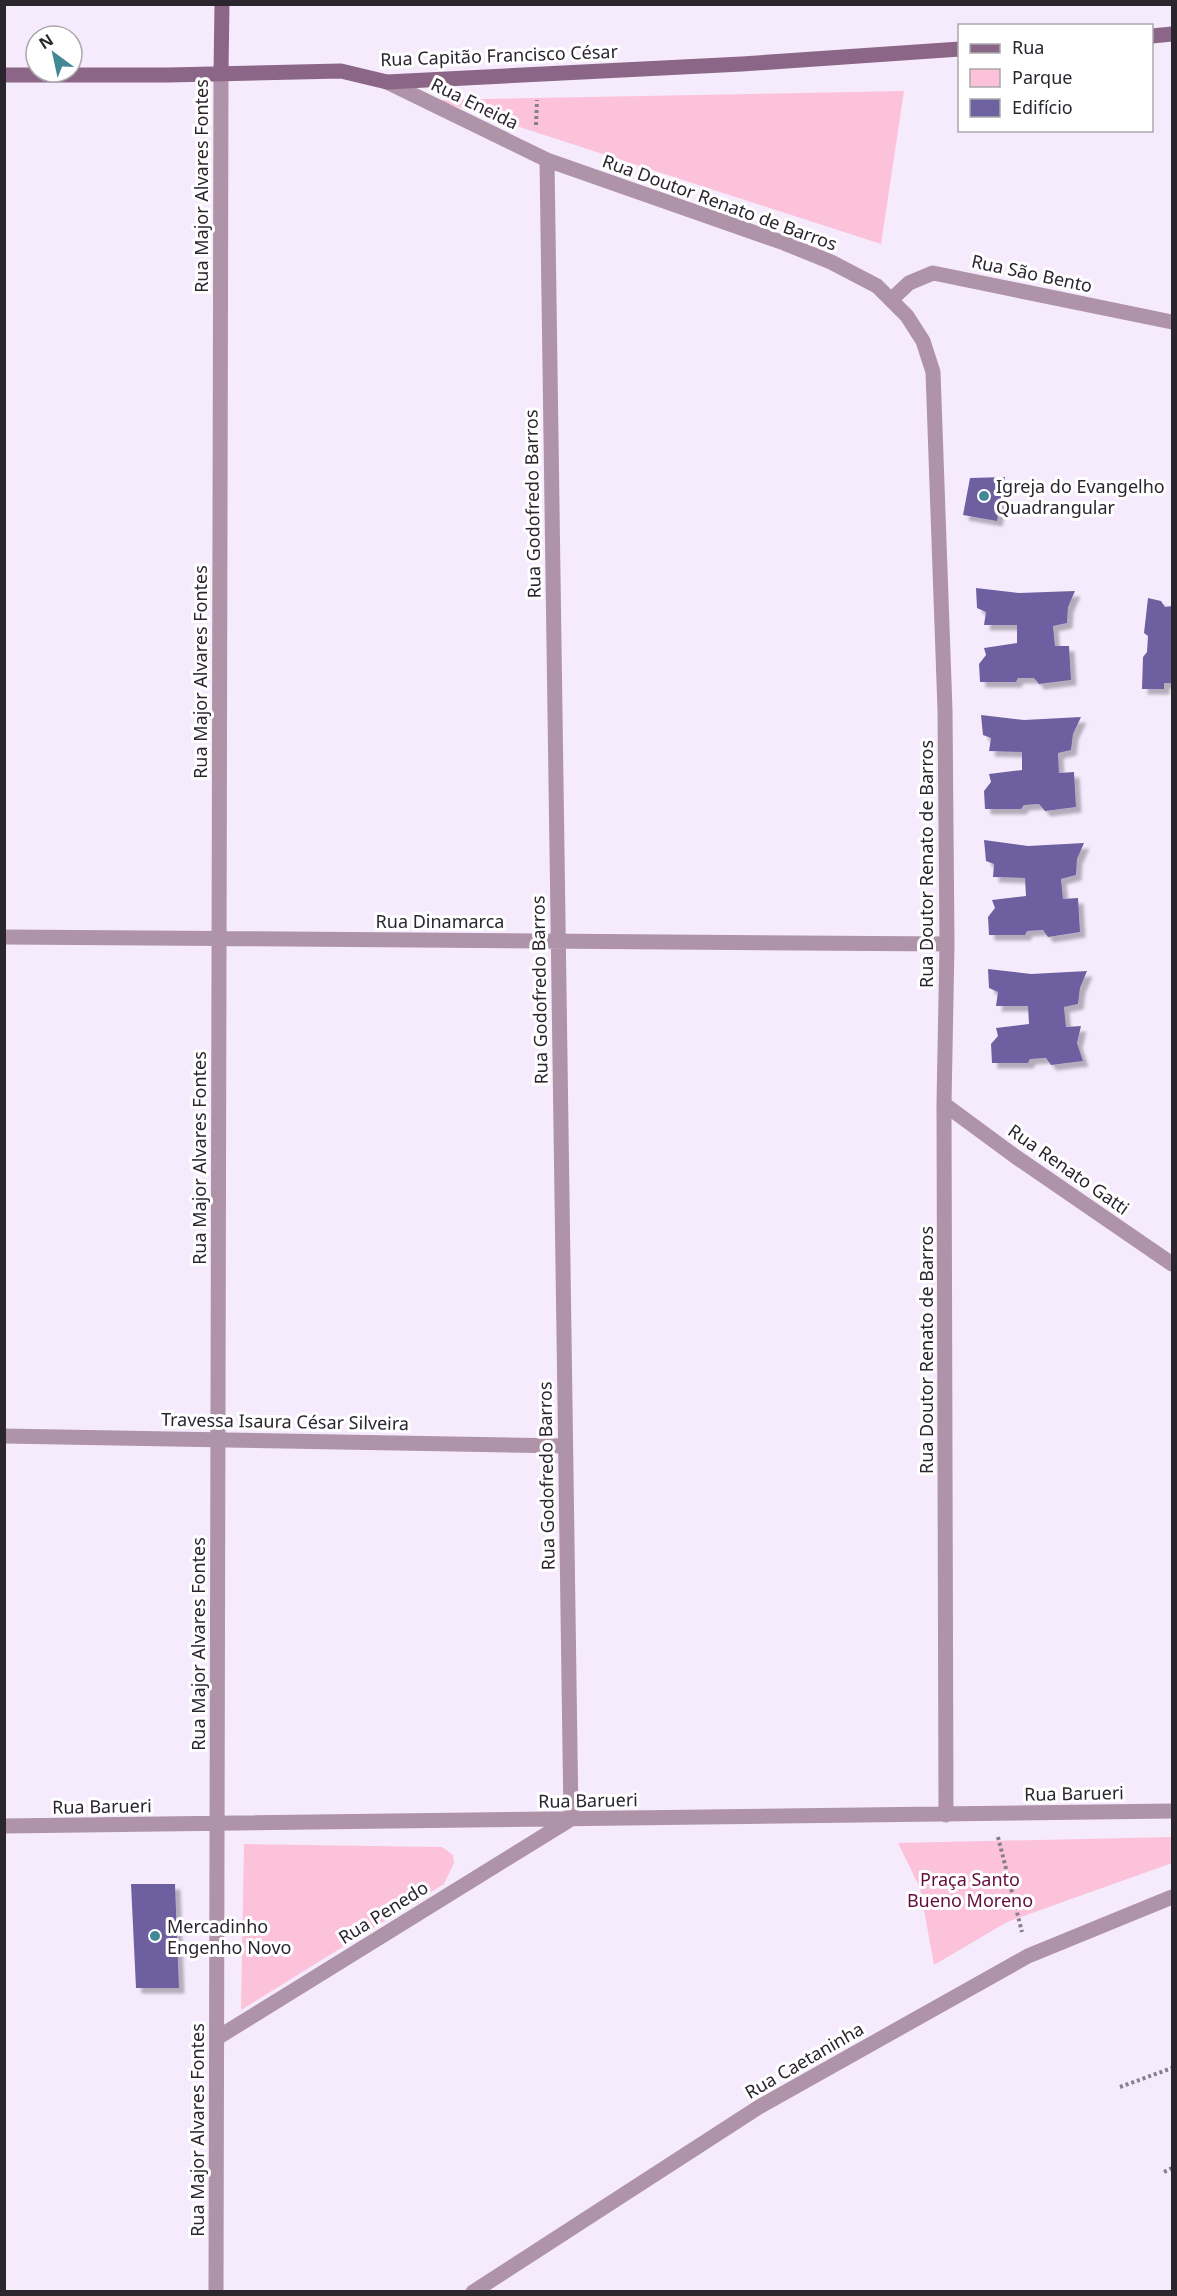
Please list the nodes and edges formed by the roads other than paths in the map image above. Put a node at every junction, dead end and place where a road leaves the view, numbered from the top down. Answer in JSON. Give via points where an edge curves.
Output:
{"nodes":[{"id":1,"x":222,"y":4,"type":"edge"},
{"id":2,"x":1173,"y":34,"type":"edge"},
{"id":3,"x":1153,"y":36,"type":"edge"},
{"id":4,"x":958,"y":49,"type":"edge"},
{"id":5,"x":221,"y":72,"type":"junction"},
{"id":6,"x":4,"y":75,"type":"edge"},
{"id":7,"x":387,"y":82,"type":"junction"},
{"id":8,"x":547,"y":160,"type":"junction"},
{"id":9,"x":891,"y":300,"type":"junction"},
{"id":10,"x":1173,"y":322,"type":"edge"},
{"id":11,"x":4,"y":938,"type":"edge"},
{"id":12,"x":219,"y":939,"type":"junction"},
{"id":13,"x":558,"y":942,"type":"junction"},
{"id":14,"x":947,"y":944,"type":"junction"},
{"id":15,"x":944,"y":1104,"type":"junction"},
{"id":16,"x":1173,"y":1264,"type":"edge"},
{"id":17,"x":4,"y":1436,"type":"edge"},
{"id":18,"x":218,"y":1439,"type":"junction"},
{"id":19,"x":565,"y":1446,"type":"junction"},
{"id":20,"x":1173,"y":1811,"type":"edge"},
{"id":21,"x":946,"y":1815,"type":"junction"},
{"id":22,"x":571,"y":1820,"type":"junction"},
{"id":23,"x":217,"y":1824,"type":"junction"},
{"id":24,"x":4,"y":1826,"type":"edge"},
{"id":25,"x":1173,"y":1897,"type":"edge"},
{"id":26,"x":217,"y":2038,"type":"junction"},
{"id":27,"x":480,"y":2290,"type":"edge"},
{"id":28,"x":216,"y":2292,"type":"edge"}],
"edges":[{"from":1,"to":5,"type":"street","name":"Rua Major Alvares Fontes"},
{"from":2,"to":3,"type":"street"},
{"from":4,"to":7,"type":"street","name":"Rua Capitão Francisco César"},
{"from":5,"to":6,"type":"street","name":"Rua Capitão Francisco César"},
{"from":5,"to":7,"type":"street","name":"Rua Capitão Francisco César","via":[[341,71]]},
{"from":5,"to":12,"type":"street","name":"Rua Major Alvares Fontes"},
{"from":7,"to":8,"type":"street","name":"Rua Eneida"},
{"from":8,"to":9,"type":"street","name":"Rua Doutor Renato de Barros","via":[[831,262],[877,286]]},
{"from":8,"to":13,"type":"street","name":"Rua Godofredo Barros"},
{"from":9,"to":10,"type":"street","name":"Rua São Bento","via":[[909,283],[933,273]]},
{"from":9,"to":14,"type":"street","name":"Rua Doutor Renato de Barros","via":[[907,316],[923,342],[933,372],[945,710]]},
{"from":11,"to":12,"type":"street","name":"Rua Dinamarca"},
{"from":12,"to":13,"type":"street","name":"Rua Dinamarca"},
{"from":12,"to":18,"type":"street","name":"Rua Major Alvares Fontes"},
{"from":13,"to":14,"type":"street","name":"Rua Dinamarca"},
{"from":13,"to":19,"type":"street","name":"Rua Godofredo Barros"},
{"from":14,"to":15,"type":"street","name":"Rua Doutor Renato de Barros"},
{"from":15,"to":16,"type":"street","name":"Rua Renato Gatti"},
{"from":15,"to":21,"type":"street","name":"Rua Doutor Renato de Barros"},
{"from":17,"to":18,"type":"street","name":"Travessa Isaura César Silveira"},
{"from":18,"to":19,"type":"street","name":"Travessa Isaura César Silveira"},
{"from":18,"to":23,"type":"street","name":"Rua Major Alvares Fontes"},
{"from":19,"to":22,"type":"street","name":"Rua Godofredo Barros"},
{"from":20,"to":21,"type":"street","name":"Rua Barueri"},
{"from":21,"to":22,"type":"street","name":"Rua Barueri"},
{"from":22,"to":23,"type":"street","name":"Rua Barueri"},
{"from":22,"to":26,"type":"street","name":"Rua Penedo"},
{"from":23,"to":24,"type":"street","name":"Rua Barueri"},
{"from":23,"to":26,"type":"street","name":"Rua Major Alvares Fontes"},
{"from":25,"to":27,"type":"street","name":"Rua Caetaninha","via":[[1028,1956],[759,2107]]},
{"from":26,"to":28,"type":"street","name":"Rua Major Alvares Fontes"}]}
